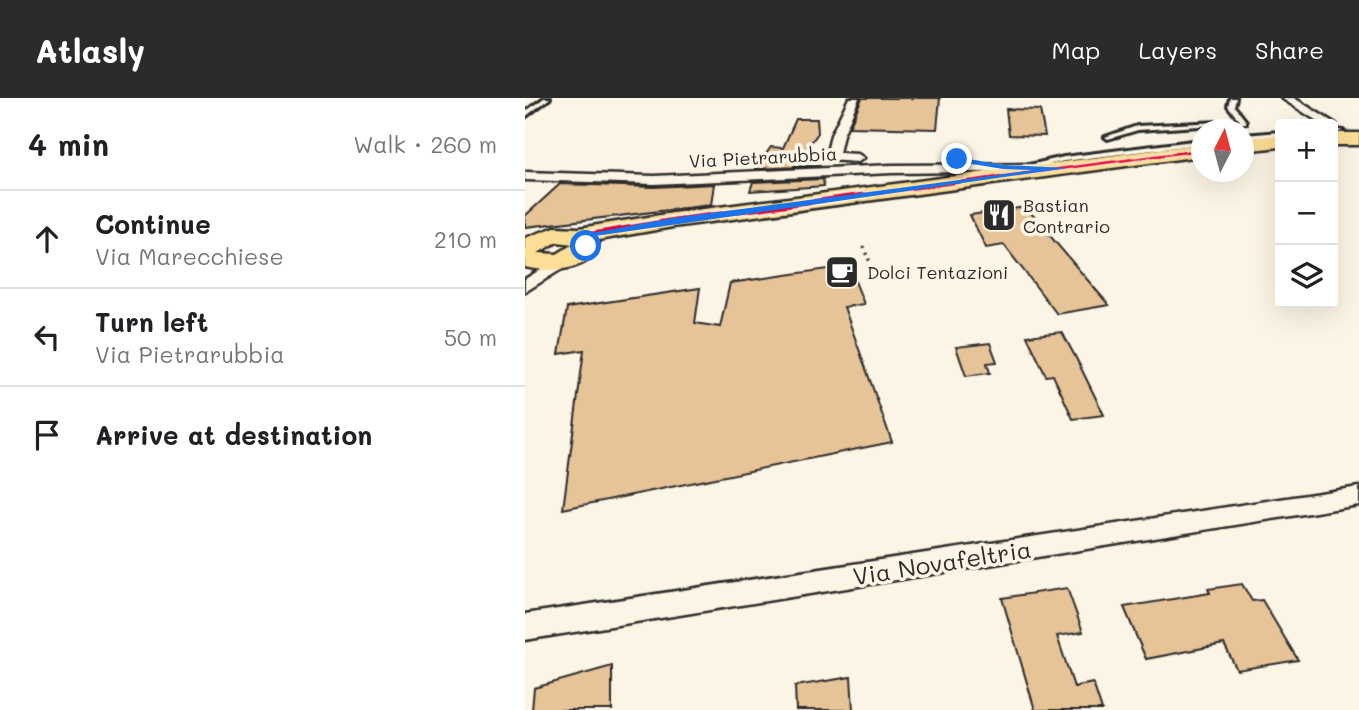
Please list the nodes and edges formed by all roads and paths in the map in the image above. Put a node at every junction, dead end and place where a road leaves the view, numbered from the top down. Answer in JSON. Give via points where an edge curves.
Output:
{"nodes":[{"id":1,"x":547,"y":98,"type":"edge"},
{"id":2,"x":854,"y":98,"type":"edge"},
{"id":3,"x":1233,"y":98,"type":"edge"},
{"id":4,"x":1286,"y":98,"type":"edge"},
{"id":5,"x":525,"y":115,"type":"edge"},
{"id":6,"x":1242,"y":119,"type":"edge"},
{"id":7,"x":1191,"y":125,"type":"edge"},
{"id":8,"x":1340,"y":133,"type":"edge"},
{"id":9,"x":1275,"y":135,"type":"edge"},
{"id":10,"x":1108,"y":137,"type":"dead end"},
{"id":11,"x":1254,"y":138,"type":"edge"},
{"id":12,"x":1254,"y":140,"type":"edge"},
{"id":13,"x":1275,"y":141,"type":"edge"},
{"id":14,"x":1191,"y":143,"type":"edge"},
{"id":15,"x":1191,"y":151,"type":"edge"},
{"id":16,"x":1003,"y":167,"type":"junction"},
{"id":17,"x":1020,"y":167,"type":"junction"},
{"id":18,"x":1063,"y":168,"type":"junction"},
{"id":19,"x":525,"y":176,"type":"edge"},
{"id":20,"x":570,"y":246,"type":"junction"},
{"id":21,"x":863,"y":247,"type":"dead end"},
{"id":22,"x":525,"y":254,"type":"edge"},
{"id":23,"x":870,"y":262,"type":"dead end"},
{"id":24,"x":525,"y":287,"type":"edge"},
{"id":25,"x":1359,"y":496,"type":"edge"},
{"id":26,"x":525,"y":612,"type":"edge"},
{"id":27,"x":577,"y":619,"type":"junction"},
{"id":28,"x":525,"y":627,"type":"edge"}],
"edges":[{"from":1,"to":5,"type":"lane"},
{"from":2,"to":16,"type":"street","name":"Via Pietrarubbia","via":[[832,157],[957,159]]},
{"from":3,"to":6,"type":"lane","via":[[1231,106]]},
{"from":4,"to":8,"type":"street"},
{"from":7,"to":10,"type":"lane","via":[[1137,128]]},
{"from":9,"to":11,"type":"lane"},
{"from":12,"to":13,"type":"main road"},
{"from":14,"to":17,"type":"lane"},
{"from":15,"to":18,"type":"main road"},
{"from":16,"to":17,"type":"street","name":"Via Pietrarubbia"},
{"from":16,"to":19,"type":"street","name":"Via Pietrarubbia","via":[[654,180]]},
{"from":17,"to":18,"type":"street","name":"Via Pietrarubbia"},
{"from":18,"to":20,"type":"main road","via":[[673,220]]},
{"from":20,"to":22,"type":"main road","via":[[540,240]]},
{"from":20,"to":24,"type":"street"},
{"from":21,"to":23,"type":"path"},
{"from":25,"to":27,"type":"street","name":"Via Novafeltria"},
{"from":26,"to":27,"type":"street"},
{"from":27,"to":28,"type":"street","name":"Via Novafeltria"}]}
